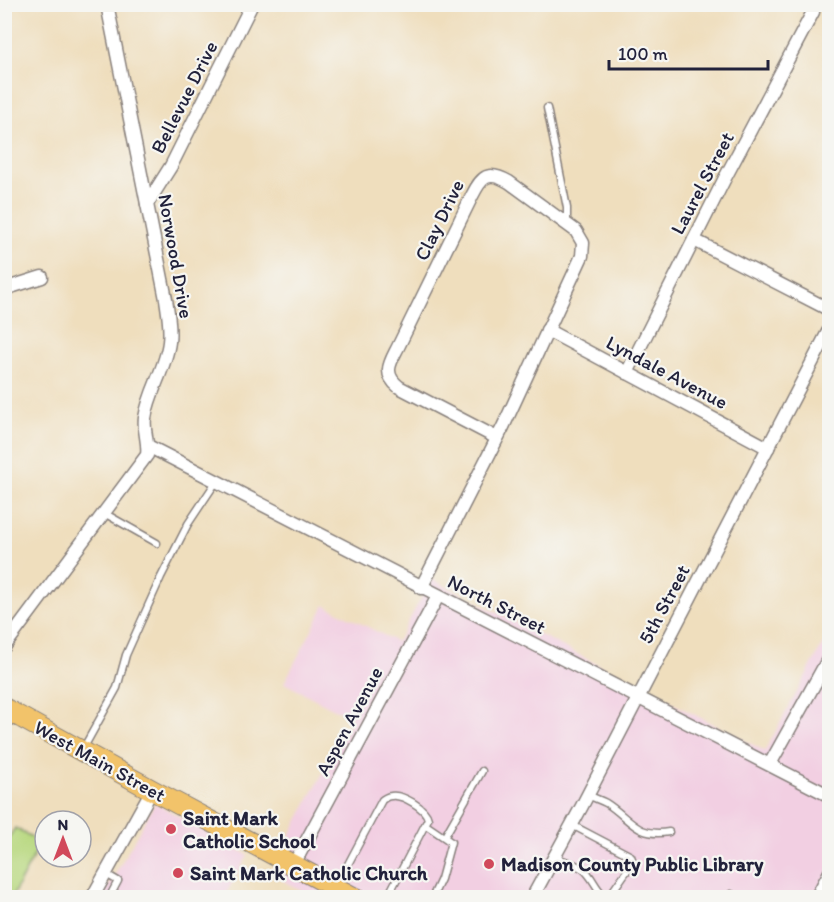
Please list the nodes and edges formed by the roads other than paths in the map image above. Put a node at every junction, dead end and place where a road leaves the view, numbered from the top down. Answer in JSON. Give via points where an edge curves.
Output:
{"nodes":[{"id":1,"x":107,"y":4,"type":"edge"},
{"id":2,"x":252,"y":4,"type":"edge"},
{"id":3,"x":813,"y":12,"type":"dead end"},
{"id":4,"x":547,"y":108,"type":"dead end"},
{"id":5,"x":147,"y":204,"type":"junction"},
{"id":6,"x":567,"y":224,"type":"junction"},
{"id":7,"x":694,"y":240,"type":"junction"},
{"id":8,"x":42,"y":277,"type":"dead end"},
{"id":9,"x":4,"y":290,"type":"edge"},
{"id":10,"x":830,"y":310,"type":"edge"},
{"id":11,"x":830,"y":328,"type":"edge"},
{"id":12,"x":547,"y":330,"type":"junction"},
{"id":13,"x":627,"y":373,"type":"junction"},
{"id":14,"x":498,"y":438,"type":"junction"},
{"id":15,"x":148,"y":446,"type":"junction"},
{"id":16,"x":768,"y":448,"type":"junction"},
{"id":17,"x":216,"y":482,"type":"junction"},
{"id":18,"x":104,"y":513,"type":"junction"},
{"id":19,"x":157,"y":543,"type":"dead end"},
{"id":20,"x":421,"y":588,"type":"junction"},
{"id":21,"x":438,"y":596,"type":"junction"},
{"id":22,"x":4,"y":647,"type":"edge"},
{"id":23,"x":830,"y":656,"type":"edge"},
{"id":24,"x":826,"y":671,"type":"edge"},
{"id":25,"x":638,"y":698,"type":"junction"},
{"id":26,"x":4,"y":708,"type":"edge"},
{"id":27,"x":82,"y":750,"type":"junction"},
{"id":28,"x":770,"y":764,"type":"junction"},
{"id":29,"x":482,"y":771,"type":"dead end"},
{"id":30,"x":152,"y":790,"type":"junction"},
{"id":31,"x":588,"y":795,"type":"junction"},
{"id":32,"x":830,"y":796,"type":"edge"},
{"id":33,"x":426,"y":825,"type":"junction"},
{"id":34,"x":572,"y":825,"type":"junction"},
{"id":35,"x":669,"y":832,"type":"dead end"},
{"id":36,"x":446,"y":836,"type":"junction"},
{"id":37,"x":554,"y":857,"type":"junction"},
{"id":38,"x":294,"y":864,"type":"junction"},
{"id":39,"x":830,"y":872,"type":"edge"},
{"id":40,"x":106,"y":874,"type":"junction"},
{"id":41,"x":336,"y":887,"type":"junction"},
{"id":42,"x":731,"y":894,"type":"dead end"},
{"id":43,"x":92,"y":897,"type":"edge"},
{"id":44,"x":109,"y":897,"type":"edge"},
{"id":45,"x":355,"y":897,"type":"edge"},
{"id":46,"x":387,"y":897,"type":"edge"},
{"id":47,"x":432,"y":897,"type":"edge"},
{"id":48,"x":532,"y":897,"type":"edge"},
{"id":49,"x":738,"y":897,"type":"edge"},
{"id":50,"x":816,"y":897,"type":"edge"}],
"edges":[{"from":1,"to":5,"type":"street","name":"Norwood Drive"},
{"from":2,"to":5,"type":"street","name":"Bellevue Drive","via":[[171,166]]},
{"from":3,"to":7,"type":"street","name":"Laurel Street"},
{"from":4,"to":6,"type":"lane"},
{"from":5,"to":15,"type":"street","name":"Norwood Drive","via":[[170,328],[166,355],[145,419]]},
{"from":6,"to":12,"type":"street","name":"Clay Drive","via":[[582,238],[584,247]]},
{"from":6,"to":14,"type":"street","name":"Clay Drive","via":[[500,177],[480,181],[390,366],[390,379],[399,387]]},
{"from":7,"to":10,"type":"street"},
{"from":7,"to":13,"type":"street","name":"Laurel Street"},
{"from":8,"to":9,"type":"street"},
{"from":11,"to":16,"type":"street","name":"5th Street"},
{"from":12,"to":13,"type":"street","name":"Lyndale Avenue"},
{"from":12,"to":14,"type":"street","name":"Clay Drive"},
{"from":13,"to":16,"type":"street","name":"Lyndale Avenue"},
{"from":14,"to":20,"type":"street","name":"Clay Drive"},
{"from":15,"to":17,"type":"street","name":"North Street"},
{"from":15,"to":18,"type":"street","via":[[143,462]]},
{"from":16,"to":25,"type":"street","name":"5th Street"},
{"from":17,"to":20,"type":"street","name":"North Street"},
{"from":17,"to":27,"type":"lane","via":[[188,524],[161,577],[126,655],[117,688]]},
{"from":18,"to":19,"type":"lane"},
{"from":18,"to":22,"type":"street"},
{"from":20,"to":21,"type":"street","name":"North Street"},
{"from":21,"to":25,"type":"street","name":"North Street"},
{"from":21,"to":38,"type":"street","name":"Aspen Avenue"},
{"from":23,"to":24,"type":"street"},
{"from":24,"to":28,"type":"street"},
{"from":25,"to":28,"type":"street","name":"North Street"},
{"from":25,"to":31,"type":"street","name":"5th Street"},
{"from":26,"to":27,"type":"main road","name":"West Main Street"},
{"from":27,"to":30,"type":"main road","name":"West Main Street"},
{"from":28,"to":32,"type":"street","name":"North Street"},
{"from":29,"to":36,"type":"lane"},
{"from":30,"to":38,"type":"main road","name":"West Main Street"},
{"from":30,"to":40,"type":"street"},
{"from":31,"to":34,"type":"street","name":"5th Street"},
{"from":31,"to":35,"type":"lane","via":[[650,834]]},
{"from":33,"to":36,"type":"lane"},
{"from":33,"to":41,"type":"lane","via":[[427,812],[421,808],[397,796],[382,800]]},
{"from":33,"to":46,"type":"lane"},
{"from":34,"to":37,"type":"street","name":"5th Street"},
{"from":34,"to":37,"type":"lane","via":[[631,856],[633,862],[610,895],[605,896],[583,869]]},
{"from":36,"to":47,"type":"lane","via":[[451,842],[450,851]]},
{"from":37,"to":48,"type":"street","name":"5th Street"},
{"from":38,"to":41,"type":"main road","name":"West Main Street"},
{"from":39,"to":50,"type":"street"},
{"from":40,"to":43,"type":"street"},
{"from":40,"to":44,"type":"lane","via":[[118,881]]},
{"from":41,"to":45,"type":"main road","name":"West Main Street"},
{"from":42,"to":49,"type":"lane"}]}
